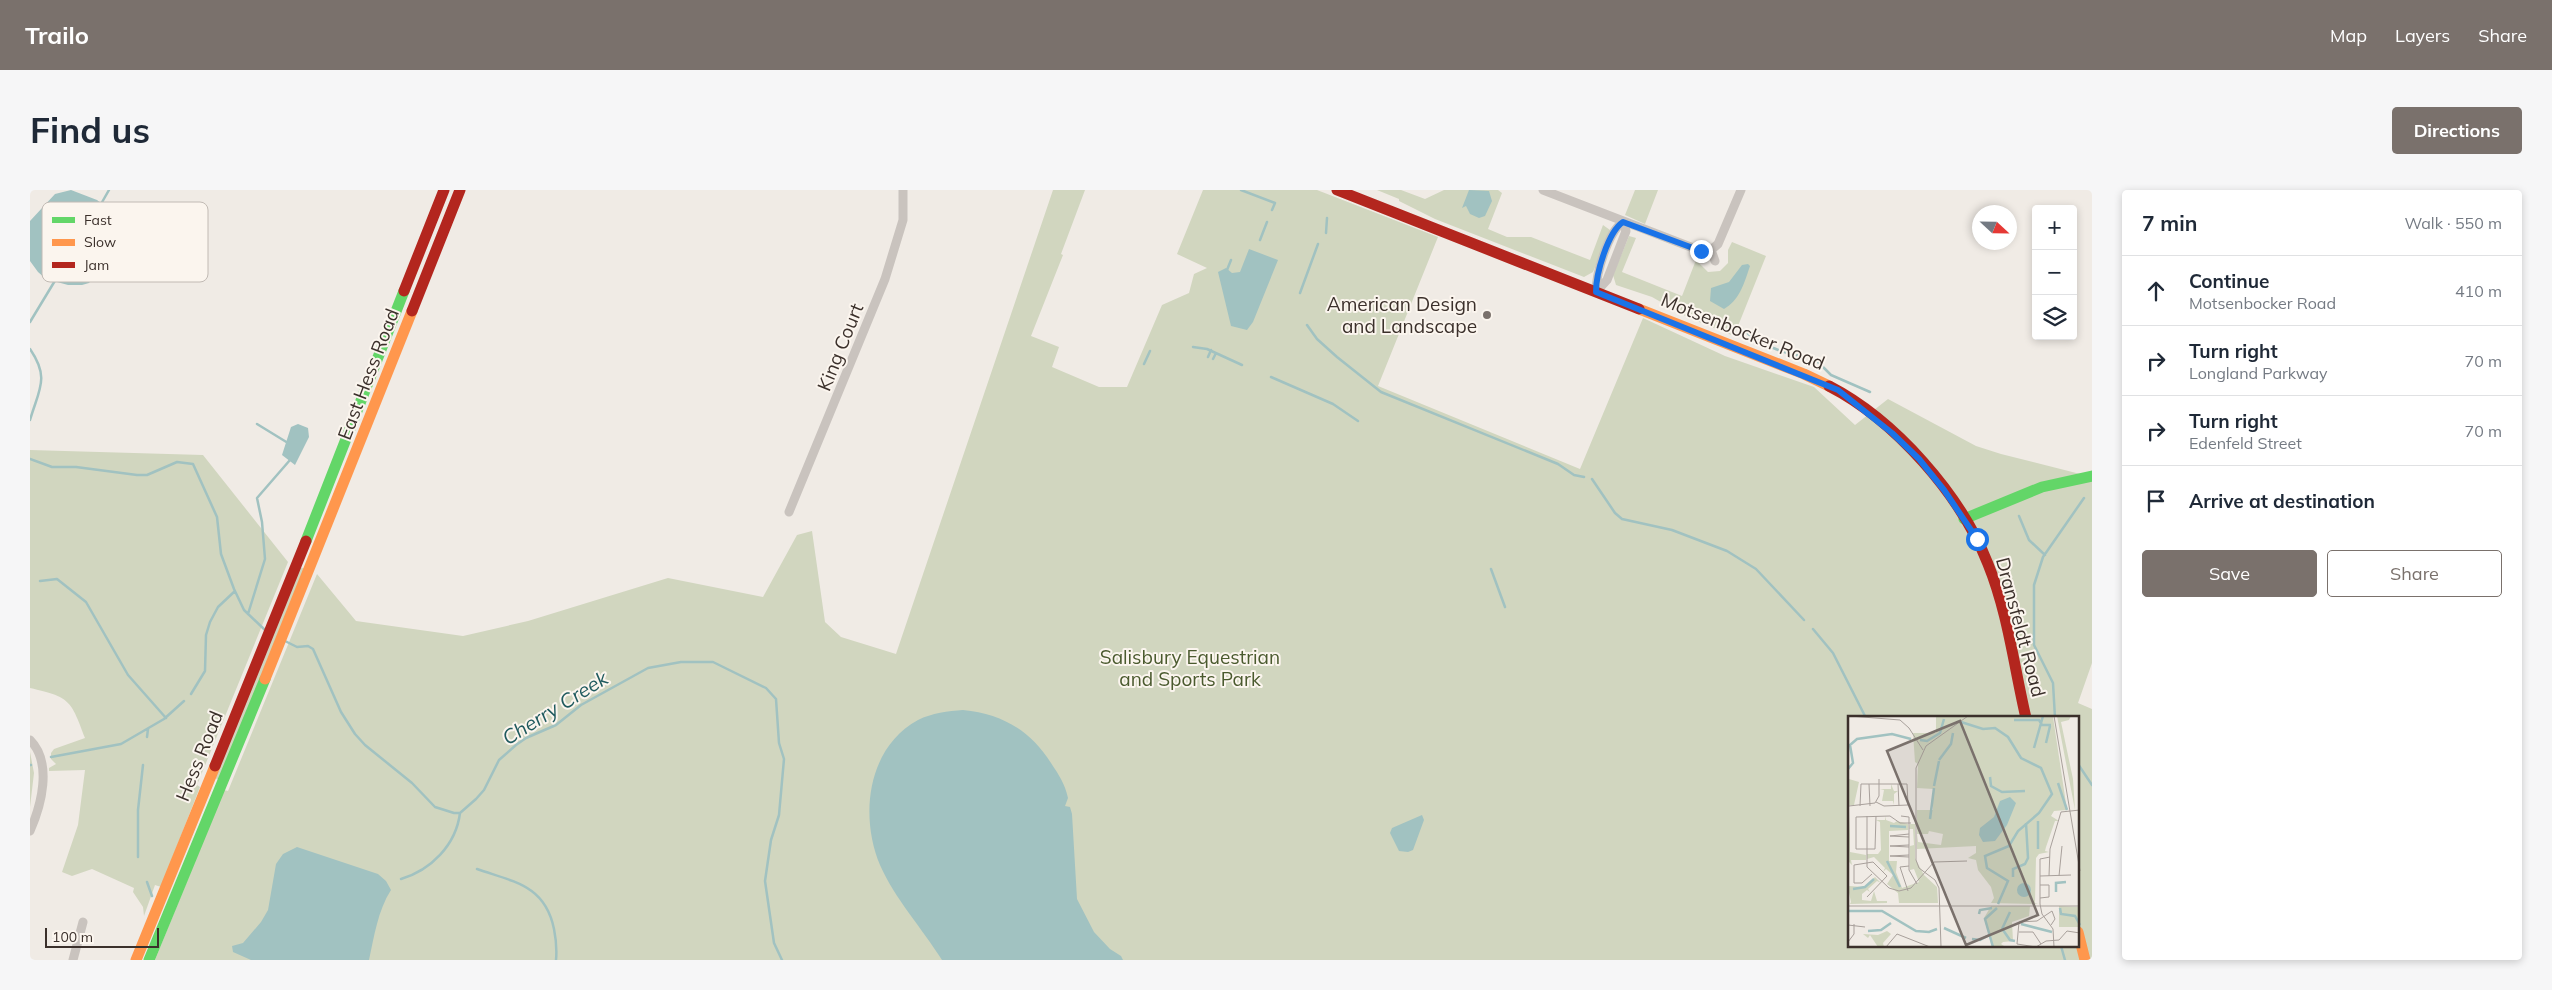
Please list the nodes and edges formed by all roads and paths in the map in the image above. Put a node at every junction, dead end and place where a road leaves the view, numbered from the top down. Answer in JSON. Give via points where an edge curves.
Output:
{"nodes":[{"id":1,"x":444,"y":190,"type":"edge"},
{"id":2,"x":460,"y":190,"type":"edge"},
{"id":3,"x":903,"y":190,"type":"edge"},
{"id":4,"x":1337,"y":190,"type":"edge"},
{"id":5,"x":1543,"y":190,"type":"edge"},
{"id":6,"x":1741,"y":190,"type":"edge"},
{"id":7,"x":1623,"y":222,"type":"junction"},
{"id":8,"x":1711,"y":250,"type":"junction"},
{"id":9,"x":1716,"y":261,"type":"dead end"},
{"id":10,"x":1596,"y":292,"type":"junction"},
{"id":11,"x":2092,"y":476,"type":"edge"},
{"id":12,"x":789,"y":512,"type":"dead end"},
{"id":13,"x":1964,"y":520,"type":"junction"},
{"id":14,"x":296,"y":566,"type":"joint"},
{"id":15,"x":309,"y":570,"type":"joint"},
{"id":16,"x":2026,"y":716,"type":"edge"},
{"id":17,"x":30,"y":740,"type":"edge"},
{"id":18,"x":30,"y":831,"type":"edge"},
{"id":19,"x":82,"y":922,"type":"dead end"},
{"id":20,"x":2080,"y":940,"type":"edge"},
{"id":21,"x":73,"y":960,"type":"edge"},
{"id":22,"x":136,"y":960,"type":"edge"},
{"id":23,"x":150,"y":960,"type":"edge"},
{"id":24,"x":2085,"y":960,"type":"edge"}],
"edges":[{"from":1,"to":14,"type":"main road","name":"East Hess Road"},
{"from":2,"to":15,"type":"main road","name":"East Hess Road"},
{"from":3,"to":12,"type":"street","name":"King Court","via":[[903,220],[885,279]]},
{"from":4,"to":10,"type":"main road","name":"Motsenbocker Road"},
{"from":5,"to":7,"type":"street"},
{"from":6,"to":8,"type":"street","via":[[1722,238]]},
{"from":7,"to":8,"type":"street","via":[[1696,250]]},
{"from":7,"to":10,"type":"street","via":[[1615,227],[1596,277]]},
{"from":8,"to":9,"type":"street"},
{"from":10,"to":13,"type":"main road","name":"Motsenbocker Road","via":[[1838,390],[1909,448],[1930,471]]},
{"from":11,"to":13,"type":"main road","via":[[2056,481],[2023,491]]},
{"from":13,"to":16,"type":"main road","name":"Dransfeldt Road","via":[[1977,539],[1990,571]]},
{"from":14,"to":22,"type":"main road","name":"Hess Road"},
{"from":15,"to":23,"type":"main road","name":"Hess Road"},
{"from":17,"to":18,"type":"street","via":[[40,756],[42,774],[39,803]]},
{"from":19,"to":21,"type":"street"},
{"from":20,"to":24,"type":"main road"}]}
